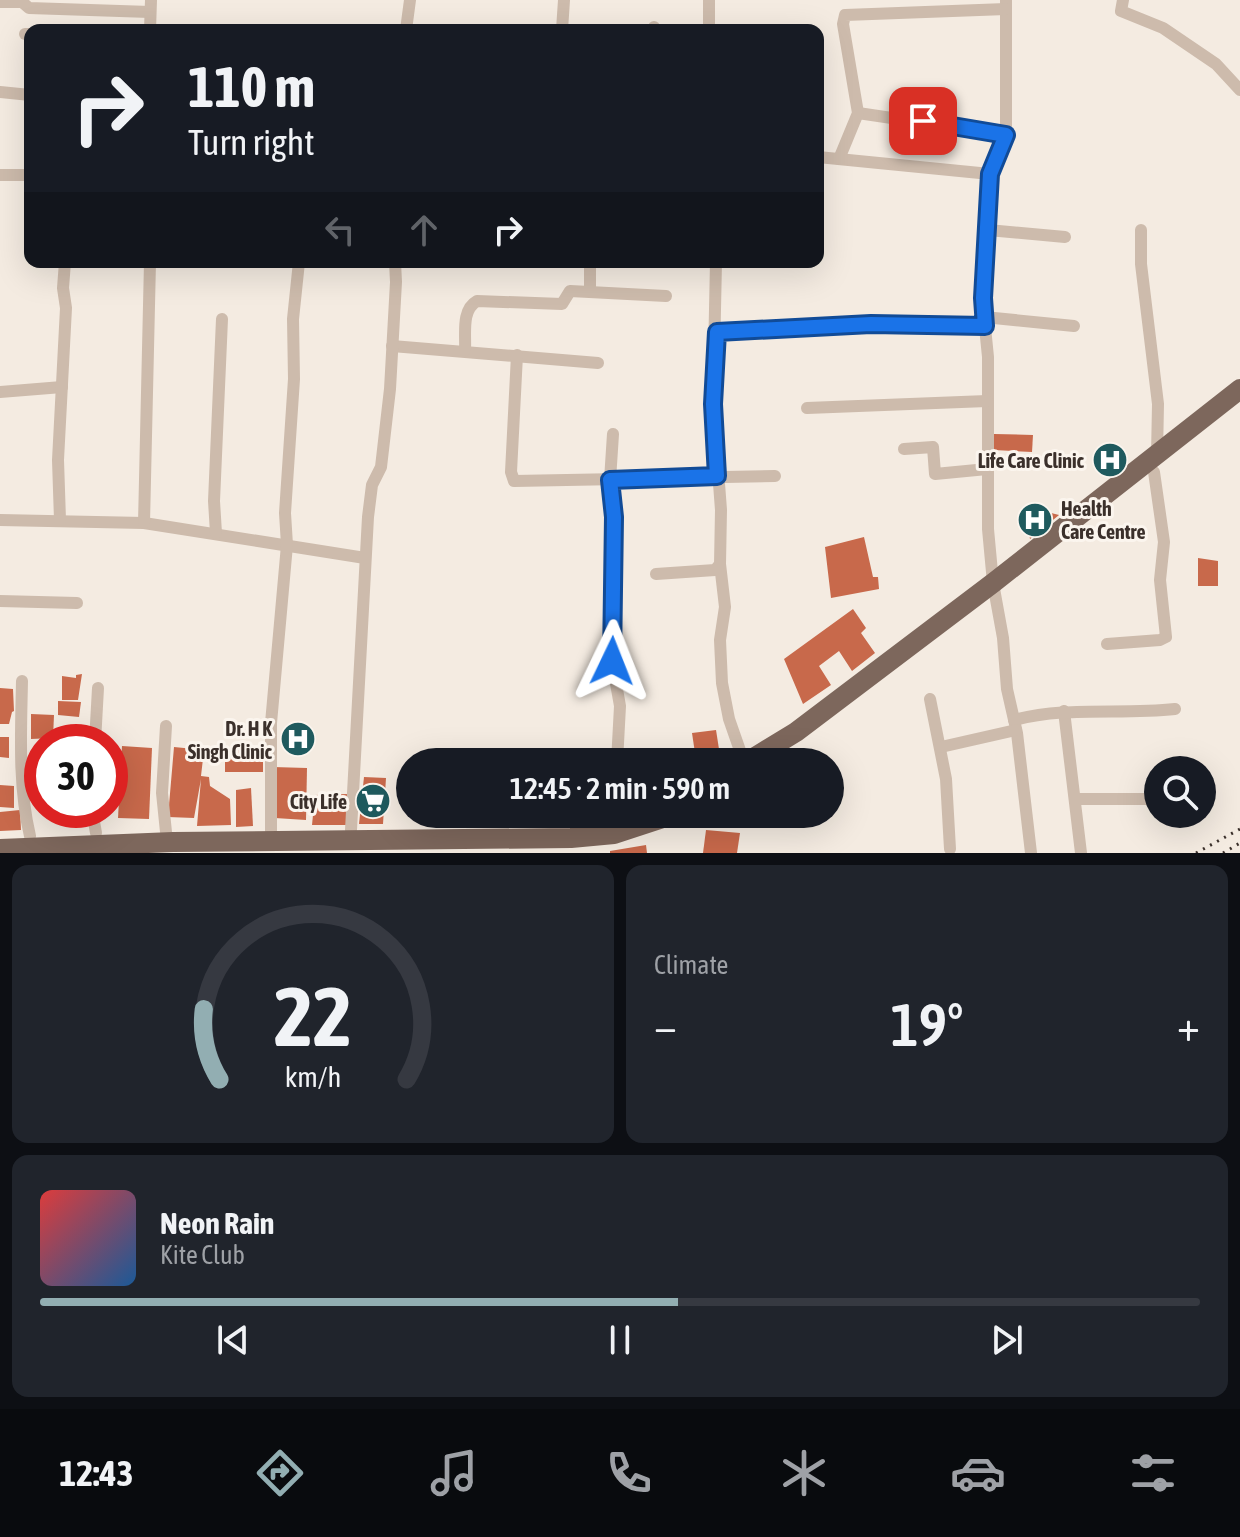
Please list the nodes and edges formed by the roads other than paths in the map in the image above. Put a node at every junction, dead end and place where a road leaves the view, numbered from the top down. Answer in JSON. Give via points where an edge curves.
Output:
{"nodes":[{"id":1,"x":410,"y":0,"type":"edge"},
{"id":2,"x":564,"y":0,"type":"edge"},
{"id":3,"x":709,"y":0,"type":"edge"},
{"id":4,"x":1123,"y":0,"type":"edge"},
{"id":5,"x":0,"y":2,"type":"edge"},
{"id":6,"x":1006,"y":4,"type":"edge"},
{"id":7,"x":150,"y":6,"type":"edge"},
{"id":8,"x":407,"y":24,"type":"edge"},
{"id":9,"x":562,"y":24,"type":"edge"},
{"id":10,"x":709,"y":24,"type":"edge"},
{"id":11,"x":1240,"y":90,"type":"edge"},
{"id":12,"x":0,"y":92,"type":"edge"},
{"id":13,"x":24,"y":94,"type":"edge"},
{"id":14,"x":858,"y":113,"type":"junction"},
{"id":15,"x":1006,"y":135,"type":"junction"},
{"id":16,"x":824,"y":158,"type":"edge"},
{"id":17,"x":839,"y":159,"type":"junction"},
{"id":18,"x":990,"y":174,"type":"junction"},
{"id":19,"x":0,"y":175,"type":"edge"},
{"id":20,"x":24,"y":175,"type":"edge"},
{"id":21,"x":988,"y":230,"type":"junction"},
{"id":22,"x":1141,"y":230,"type":"dead end"},
{"id":23,"x":1065,"y":237,"type":"dead end"},
{"id":24,"x":65,"y":268,"type":"edge"},
{"id":25,"x":150,"y":268,"type":"edge"},
{"id":26,"x":298,"y":268,"type":"edge"},
{"id":27,"x":395,"y":268,"type":"edge"},
{"id":28,"x":590,"y":268,"type":"edge"},
{"id":29,"x":716,"y":268,"type":"edge"},
{"id":30,"x":590,"y":291,"type":"junction"},
{"id":31,"x":666,"y":296,"type":"dead end"},
{"id":32,"x":222,"y":319,"type":"dead end"},
{"id":33,"x":985,"y":322,"type":"junction"},
{"id":34,"x":1074,"y":326,"type":"dead end"},
{"id":35,"x":717,"y":332,"type":"junction"},
{"id":36,"x":392,"y":346,"type":"junction"},
{"id":37,"x":465,"y":350,"type":"junction"},
{"id":38,"x":517,"y":355,"type":"junction"},
{"id":39,"x":598,"y":363,"type":"dead end"},
{"id":40,"x":62,"y":387,"type":"junction"},
{"id":41,"x":1240,"y":389,"type":"edge"},
{"id":42,"x":0,"y":392,"type":"edge"},
{"id":43,"x":987,"y":401,"type":"junction"},
{"id":44,"x":1240,"y":405,"type":"edge"},
{"id":45,"x":807,"y":408,"type":"dead end"},
{"id":46,"x":613,"y":434,"type":"dead end"},
{"id":47,"x":904,"y":449,"type":"dead end"},
{"id":48,"x":1156,"y":463,"type":"junction"},
{"id":49,"x":987,"y":469,"type":"junction"},
{"id":50,"x":717,"y":476,"type":"junction"},
{"id":51,"x":775,"y":476,"type":"dead end"},
{"id":52,"x":610,"y":480,"type":"junction"},
{"id":53,"x":0,"y":520,"type":"edge"},
{"id":54,"x":60,"y":520,"type":"junction"},
{"id":55,"x":144,"y":523,"type":"junction"},
{"id":56,"x":216,"y":533,"type":"junction"},
{"id":57,"x":287,"y":545,"type":"junction"},
{"id":58,"x":365,"y":558,"type":"junction"},
{"id":59,"x":720,"y":564,"type":"junction"},
{"id":60,"x":656,"y":574,"type":"dead end"},
{"id":61,"x":995,"y":588,"type":"junction"},
{"id":62,"x":0,"y":601,"type":"edge"},
{"id":63,"x":77,"y":603,"type":"dead end"},
{"id":64,"x":1107,"y":644,"type":"dead end"},
{"id":65,"x":22,"y":681,"type":"dead end"},
{"id":66,"x":98,"y":688,"type":"dead end"},
{"id":67,"x":930,"y":699,"type":"dead end"},
{"id":68,"x":1175,"y":709,"type":"dead end"},
{"id":69,"x":1064,"y":711,"type":"junction"},
{"id":70,"x":96,"y":724,"type":"edge"},
{"id":71,"x":1015,"y":725,"type":"junction"},
{"id":72,"x":166,"y":726,"type":"dead end"},
{"id":73,"x":941,"y":747,"type":"junction"},
{"id":74,"x":618,"y":748,"type":"edge"},
{"id":75,"x":740,"y":748,"type":"edge"},
{"id":76,"x":769,"y":748,"type":"edge"},
{"id":77,"x":790,"y":748,"type":"edge"},
{"id":78,"x":1075,"y":799,"type":"junction"},
{"id":79,"x":1144,"y":799,"type":"edge"},
{"id":80,"x":95,"y":828,"type":"edge"},
{"id":81,"x":547,"y":828,"type":"edge"},
{"id":82,"x":632,"y":828,"type":"edge"},
{"id":83,"x":351,"y":830,"type":"junction"},
{"id":84,"x":271,"y":831,"type":"junction"},
{"id":85,"x":166,"y":832,"type":"junction"},
{"id":86,"x":96,"y":833,"type":"junction"},
{"id":87,"x":30,"y":836,"type":"junction"},
{"id":88,"x":0,"y":838,"type":"edge"},
{"id":89,"x":309,"y":848,"type":"edge"},
{"id":90,"x":0,"y":849,"type":"edge"},
{"id":91,"x":950,"y":849,"type":"dead end"},
{"id":92,"x":1031,"y":853,"type":"edge"},
{"id":93,"x":1081,"y":853,"type":"edge"}],
"edges":[{"from":1,"to":8,"type":"street"},
{"from":2,"to":9,"type":"street"},
{"from":3,"to":10,"type":"street"},
{"from":4,"to":11,"type":"street","via":[[1121,11],[1163,28],[1216,64]]},
{"from":5,"to":7,"type":"street","via":[[22,2],[29,8]]},
{"from":6,"to":14,"type":"street","via":[[845,15]]},
{"from":6,"to":15,"type":"street"},
{"from":12,"to":13,"type":"street"},
{"from":14,"to":15,"type":"street"},
{"from":14,"to":17,"type":"street"},
{"from":15,"to":18,"type":"street"},
{"from":16,"to":17,"type":"street"},
{"from":17,"to":18,"type":"street"},
{"from":18,"to":21,"type":"street"},
{"from":19,"to":20,"type":"street"},
{"from":21,"to":23,"type":"street"},
{"from":21,"to":33,"type":"street"},
{"from":22,"to":48,"type":"street","via":[[1158,404]]},
{"from":24,"to":40,"type":"street"},
{"from":25,"to":55,"type":"street"},
{"from":26,"to":57,"type":"street"},
{"from":27,"to":36,"type":"street"},
{"from":28,"to":30,"type":"street"},
{"from":29,"to":35,"type":"street"},
{"from":30,"to":31,"type":"street"},
{"from":30,"to":37,"type":"street","via":[[570,291],[562,304],[477,301],[466,315]]},
{"from":32,"to":56,"type":"street"},
{"from":33,"to":34,"type":"street"},
{"from":33,"to":35,"type":"street"},
{"from":33,"to":43,"type":"street"},
{"from":35,"to":50,"type":"street"},
{"from":36,"to":37,"type":"street"},
{"from":36,"to":58,"type":"street","via":[[381,467],[372,485]]},
{"from":37,"to":38,"type":"street"},
{"from":38,"to":39,"type":"street"},
{"from":38,"to":52,"type":"street","via":[[514,481]]},
{"from":40,"to":42,"type":"street"},
{"from":40,"to":54,"type":"street"},
{"from":41,"to":48,"type":"main road"},
{"from":43,"to":45,"type":"street"},
{"from":43,"to":49,"type":"street"},
{"from":44,"to":48,"type":"main road"},
{"from":46,"to":52,"type":"street"},
{"from":47,"to":49,"type":"street","via":[[933,447],[935,474]]},
{"from":48,"to":61,"type":"main road"},
{"from":48,"to":64,"type":"street","via":[[1166,637]]},
{"from":49,"to":61,"type":"street"},
{"from":50,"to":51,"type":"street"},
{"from":50,"to":52,"type":"street"},
{"from":50,"to":59,"type":"street"},
{"from":52,"to":74,"type":"street"},
{"from":53,"to":54,"type":"street"},
{"from":54,"to":55,"type":"street"},
{"from":55,"to":56,"type":"street"},
{"from":56,"to":57,"type":"street"},
{"from":57,"to":58,"type":"street"},
{"from":57,"to":84,"type":"street","via":[[271,723]]},
{"from":58,"to":83,"type":"street"},
{"from":59,"to":60,"type":"street","via":[[715,570]]},
{"from":59,"to":75,"type":"street","via":[[725,607],[722,683]]},
{"from":61,"to":71,"type":"street"},
{"from":61,"to":76,"type":"main road"},
{"from":61,"to":77,"type":"main road","via":[[890,678]]},
{"from":62,"to":63,"type":"street"},
{"from":65,"to":87,"type":"street","via":[[20,740]]},
{"from":66,"to":70,"type":"street"},
{"from":67,"to":73,"type":"street"},
{"from":68,"to":69,"type":"street"},
{"from":69,"to":71,"type":"street"},
{"from":69,"to":78,"type":"street"},
{"from":71,"to":73,"type":"street"},
{"from":71,"to":92,"type":"street"},
{"from":72,"to":85,"type":"street"},
{"from":73,"to":91,"type":"street"},
{"from":78,"to":79,"type":"street"},
{"from":78,"to":93,"type":"street"},
{"from":80,"to":86,"type":"street"},
{"from":81,"to":83,"type":"main road"},
{"from":82,"to":89,"type":"main road","via":[[571,838]]},
{"from":83,"to":84,"type":"main road"},
{"from":84,"to":85,"type":"main road"},
{"from":85,"to":86,"type":"main road"},
{"from":86,"to":87,"type":"main road"},
{"from":87,"to":88,"type":"main road"},
{"from":89,"to":90,"type":"main road","via":[[173,842]]}]}
